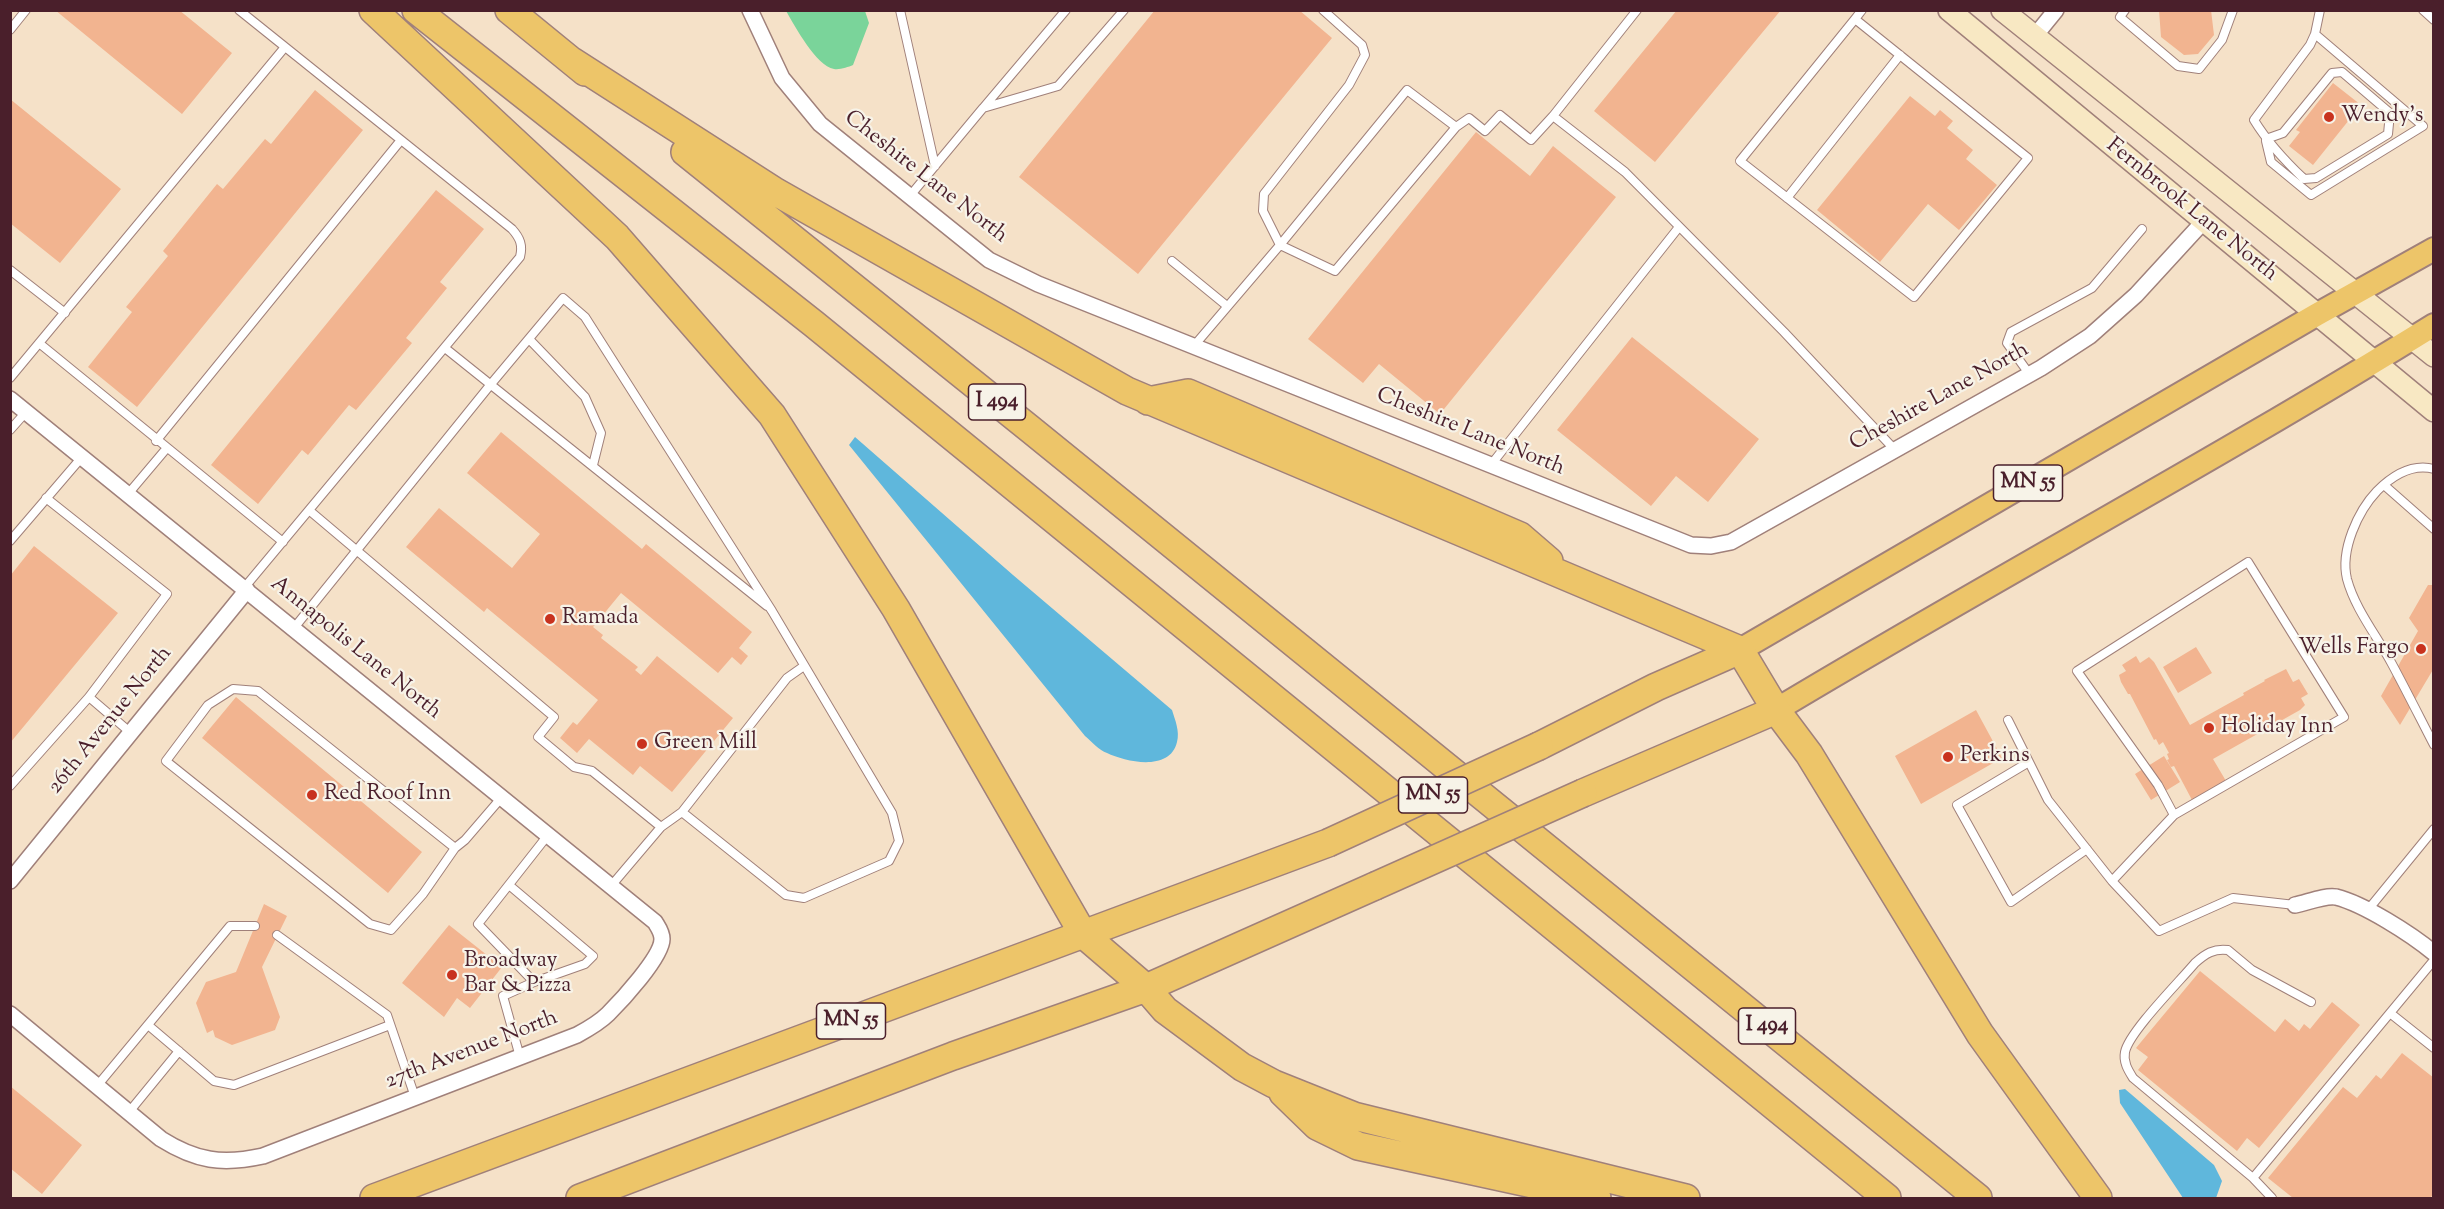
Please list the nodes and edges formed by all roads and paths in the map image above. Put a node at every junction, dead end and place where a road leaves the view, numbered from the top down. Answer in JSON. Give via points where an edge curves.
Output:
{"nodes":[{"id":1,"x":26,"y":10,"type":"edge"},
{"id":2,"x":239,"y":10,"type":"edge"},
{"id":3,"x":373,"y":10,"type":"edge"},
{"id":4,"x":416,"y":10,"type":"edge"},
{"id":5,"x":509,"y":10,"type":"edge"},
{"id":6,"x":750,"y":10,"type":"edge"},
{"id":7,"x":900,"y":10,"type":"edge"},
{"id":8,"x":1066,"y":10,"type":"edge"},
{"id":9,"x":1124,"y":10,"type":"edge"},
{"id":10,"x":1323,"y":10,"type":"edge"},
{"id":11,"x":1637,"y":10,"type":"edge"},
{"id":12,"x":1862,"y":10,"type":"edge"},
{"id":13,"x":1949,"y":10,"type":"edge"},
{"id":14,"x":2002,"y":10,"type":"edge"},
{"id":15,"x":2056,"y":10,"type":"edge"},
{"id":16,"x":2126,"y":10,"type":"edge"},
{"id":17,"x":2233,"y":10,"type":"edge"},
{"id":18,"x":2320,"y":10,"type":"edge"},
{"id":19,"x":2423,"y":10,"type":"edge"},
{"id":20,"x":1855,"y":19,"type":"junction"},
{"id":21,"x":2433,"y":20,"type":"edge"},
{"id":22,"x":10,"y":30,"type":"edge"},
{"id":23,"x":2315,"y":34,"type":"junction"},
{"id":24,"x":2034,"y":37,"type":"junction"},
{"id":25,"x":285,"y":47,"type":"junction"},
{"id":26,"x":1900,"y":55,"type":"junction"},
{"id":27,"x":572,"y":61,"type":"junction"},
{"id":28,"x":983,"y":108,"type":"junction"},
{"id":29,"x":1553,"y":116,"type":"junction"},
{"id":30,"x":1456,"y":127,"type":"junction"},
{"id":31,"x":2266,"y":139,"type":"junction"},
{"id":32,"x":401,"y":140,"type":"junction"},
{"id":33,"x":935,"y":166,"type":"junction"},
{"id":34,"x":909,"y":197,"type":"junction"},
{"id":35,"x":1788,"y":198,"type":"junction"},
{"id":36,"x":2203,"y":222,"type":"junction"},
{"id":37,"x":1679,"y":227,"type":"junction"},
{"id":38,"x":2142,"y":229,"type":"dead end"},
{"id":39,"x":1280,"y":245,"type":"junction"},
{"id":40,"x":2433,"y":249,"type":"edge"},
{"id":41,"x":1172,"y":261,"type":"dead end"},
{"id":42,"x":10,"y":270,"type":"edge"},
{"id":43,"x":2356,"y":293,"type":"junction"},
{"id":44,"x":1227,"y":306,"type":"junction"},
{"id":45,"x":65,"y":313,"type":"junction"},
{"id":46,"x":2316,"y":315,"type":"junction"},
{"id":47,"x":2433,"y":325,"type":"edge"},
{"id":48,"x":2412,"y":338,"type":"junction"},
{"id":49,"x":529,"y":339,"type":"junction"},
{"id":50,"x":39,"y":344,"type":"junction"},
{"id":51,"x":1193,"y":347,"type":"junction"},
{"id":52,"x":445,"y":348,"type":"junction"},
{"id":53,"x":2433,"y":356,"type":"edge"},
{"id":54,"x":2373,"y":362,"type":"junction"},
{"id":55,"x":2030,"y":375,"type":"junction"},
{"id":56,"x":10,"y":378,"type":"edge"},
{"id":57,"x":491,"y":384,"type":"junction"},
{"id":58,"x":10,"y":399,"type":"edge"},
{"id":59,"x":2433,"y":411,"type":"edge"},
{"id":60,"x":26,"y":412,"type":"junction"},
{"id":61,"x":10,"y":430,"type":"edge"},
{"id":62,"x":156,"y":441,"type":"junction"},
{"id":63,"x":166,"y":449,"type":"junction"},
{"id":64,"x":1895,"y":450,"type":"junction"},
{"id":65,"x":82,"y":457,"type":"junction"},
{"id":66,"x":593,"y":465,"type":"junction"},
{"id":67,"x":1490,"y":466,"type":"junction"},
{"id":68,"x":2433,"y":469,"type":"edge"},
{"id":69,"x":2384,"y":485,"type":"junction"},
{"id":70,"x":128,"y":494,"type":"junction"},
{"id":71,"x":46,"y":498,"type":"junction"},
{"id":72,"x":310,"y":511,"type":"junction"},
{"id":73,"x":2433,"y":529,"type":"edge"},
{"id":74,"x":10,"y":541,"type":"edge"},
{"id":75,"x":283,"y":543,"type":"junction"},
{"id":76,"x":357,"y":552,"type":"junction"},
{"id":77,"x":245,"y":589,"type":"junction"},
{"id":78,"x":772,"y":611,"type":"junction"},
{"id":79,"x":294,"y":628,"type":"junction"},
{"id":80,"x":1740,"y":650,"type":"junction"},
{"id":81,"x":804,"y":666,"type":"junction"},
{"id":82,"x":89,"y":697,"type":"junction"},
{"id":83,"x":1776,"y":710,"type":"junction"},
{"id":84,"x":2008,"y":720,"type":"dead end"},
{"id":85,"x":131,"y":733,"type":"junction"},
{"id":86,"x":2433,"y":745,"type":"edge"},
{"id":87,"x":2029,"y":762,"type":"junction"},
{"id":88,"x":10,"y":786,"type":"edge"},
{"id":89,"x":502,"y":797,"type":"junction"},
{"id":90,"x":682,"y":812,"type":"junction"},
{"id":91,"x":2174,"y":815,"type":"junction"},
{"id":92,"x":661,"y":827,"type":"junction"},
{"id":93,"x":2433,"y":829,"type":"edge"},
{"id":94,"x":548,"y":834,"type":"junction"},
{"id":95,"x":455,"y":848,"type":"junction"},
{"id":96,"x":2087,"y":849,"type":"junction"},
{"id":97,"x":10,"y":881,"type":"edge"},
{"id":98,"x":2112,"y":881,"type":"junction"},
{"id":99,"x":509,"y":885,"type":"junction"},
{"id":100,"x":611,"y":886,"type":"junction"},
{"id":101,"x":2295,"y":905,"type":"joint"},
{"id":102,"x":2367,"y":911,"type":"junction"},
{"id":103,"x":255,"y":926,"type":"dead end"},
{"id":104,"x":1083,"y":934,"type":"junction"},
{"id":105,"x":277,"y":935,"type":"dead end"},
{"id":106,"x":662,"y":940,"type":"joint"},
{"id":107,"x":2433,"y":953,"type":"edge"},
{"id":108,"x":2433,"y":960,"type":"edge"},
{"id":109,"x":534,"y":982,"type":"junction"},
{"id":110,"x":1146,"y":988,"type":"junction"},
{"id":111,"x":2311,"y":1002,"type":"dead end"},
{"id":112,"x":2390,"y":1013,"type":"junction"},
{"id":113,"x":10,"y":1014,"type":"edge"},
{"id":114,"x":148,"y":1025,"type":"junction"},
{"id":115,"x":390,"y":1025,"type":"junction"},
{"id":116,"x":2433,"y":1048,"type":"edge"},
{"id":117,"x":179,"y":1051,"type":"junction"},
{"id":118,"x":520,"y":1057,"type":"junction"},
{"id":119,"x":1274,"y":1084,"type":"junction"},
{"id":120,"x":97,"y":1086,"type":"junction"},
{"id":121,"x":415,"y":1097,"type":"junction"},
{"id":122,"x":129,"y":1112,"type":"junction"},
{"id":123,"x":2253,"y":1178,"type":"junction"},
{"id":124,"x":374,"y":1198,"type":"edge"},
{"id":125,"x":580,"y":1198,"type":"edge"},
{"id":126,"x":1598,"y":1198,"type":"edge"},
{"id":127,"x":1686,"y":1198,"type":"edge"},
{"id":128,"x":1887,"y":1198,"type":"edge"},
{"id":129,"x":1978,"y":1198,"type":"edge"},
{"id":130,"x":2098,"y":1198,"type":"edge"},
{"id":131,"x":2272,"y":1198,"type":"edge"}],
"edges":[{"from":1,"to":22,"type":"lane"},
{"from":2,"to":25,"type":"lane"},
{"from":3,"to":104,"type":"highway","via":[[617,237],[772,415],[896,609]]},
{"from":4,"to":128,"type":"highway","number":"I 494","via":[[824,332]]},
{"from":5,"to":27,"type":"highway","number":"I 494"},
{"from":6,"to":34,"type":"street","name":"Cheshire Lane North","via":[[782,78],[820,124]]},
{"from":7,"to":33,"type":"lane"},
{"from":8,"to":28,"type":"lane"},
{"from":9,"to":28,"type":"lane","via":[[1058,86]]},
{"from":10,"to":39,"type":"lane","via":[[1362,45],[1365,55],[1349,85],[1264,194],[1263,211]]},
{"from":11,"to":29,"type":"lane"},
{"from":12,"to":20,"type":"lane"},
{"from":13,"to":36,"type":"street","name":"Fernbrook Lane North"},
{"from":14,"to":24,"type":"street","name":"Fernbrook Lane North"},
{"from":15,"to":24,"type":"street"},
{"from":16,"to":17,"type":"lane","via":[[2120,17],[2178,66],[2199,69],[2222,40]]},
{"from":18,"to":23,"type":"lane"},
{"from":19,"to":21,"type":"lane"},
{"from":20,"to":26,"type":"lane"},
{"from":20,"to":35,"type":"lane","via":[[1740,161]]},
{"from":23,"to":31,"type":"lane","via":[[2254,120]]},
{"from":23,"to":31,"type":"lane","via":[[2423,126],[2312,195],[2271,162]]},
{"from":24,"to":43,"type":"street","name":"Fernbrook Lane North"},
{"from":25,"to":32,"type":"lane"},
{"from":25,"to":45,"type":"lane"},
{"from":26,"to":35,"type":"lane"},
{"from":26,"to":35,"type":"lane","via":[[2028,158],[1914,297]]},
{"from":27,"to":80,"type":"highway","via":[[776,192],[1148,401]]},
{"from":27,"to":129,"type":"highway","number":"I 494"},
{"from":28,"to":33,"type":"lane"},
{"from":29,"to":30,"type":"lane","via":[[1531,140],[1500,115],[1485,131],[1469,118]]},
{"from":29,"to":37,"type":"lane","via":[[1625,172]]},
{"from":30,"to":39,"type":"lane","via":[[1335,271]]},
{"from":30,"to":39,"type":"lane","via":[[1407,90]]},
{"from":31,"to":31,"type":"lane","via":[[2304,179],[2316,178],[2388,134],[2390,113],[2342,72],[2332,73],[2283,133]]},
{"from":32,"to":52,"type":"lane","via":[[512,229],[521,241],[520,257]]},
{"from":32,"to":62,"type":"lane"},
{"from":33,"to":34,"type":"lane"},
{"from":34,"to":51,"type":"street","name":"Cheshire Lane North","via":[[989,260]]},
{"from":36,"to":46,"type":"street","name":"Fernbrook Lane North"},
{"from":36,"to":55,"type":"street","name":"Cheshire Lane North","via":[[2129,302],[2090,336]]},
{"from":37,"to":64,"type":"lane","via":[[1785,332]]},
{"from":37,"to":67,"type":"lane"},
{"from":38,"to":55,"type":"lane","via":[[2092,288],[2011,333],[2007,343]]},
{"from":39,"to":44,"type":"lane"},
{"from":40,"to":43,"type":"main road","number":"MN 55"},
{"from":41,"to":44,"type":"lane"},
{"from":42,"to":45,"type":"lane"},
{"from":43,"to":46,"type":"main road","number":"MN 55"},
{"from":43,"to":48,"type":"street","name":"Fernbrook Lane North"},
{"from":44,"to":51,"type":"lane"},
{"from":45,"to":50,"type":"lane"},
{"from":46,"to":54,"type":"street","name":"Fernbrook Lane North"},
{"from":46,"to":80,"type":"main road","number":"MN 55"},
{"from":47,"to":48,"type":"main road","number":"MN 55"},
{"from":48,"to":53,"type":"street","name":"Fernbrook Lane North"},
{"from":48,"to":54,"type":"main road","number":"MN 55"},
{"from":49,"to":57,"type":"lane"},
{"from":49,"to":66,"type":"lane","via":[[585,397],[601,433]]},
{"from":49,"to":78,"type":"lane","via":[[563,298],[585,316]]},
{"from":50,"to":56,"type":"lane"},
{"from":50,"to":62,"type":"lane"},
{"from":51,"to":67,"type":"street","name":"Cheshire Lane North"},
{"from":52,"to":57,"type":"lane"},
{"from":52,"to":72,"type":"lane"},
{"from":54,"to":59,"type":"street","name":"Fernbrook Lane North"},
{"from":54,"to":83,"type":"main road","number":"MN 55"},
{"from":55,"to":64,"type":"street","name":"Cheshire Lane North"},
{"from":57,"to":66,"type":"lane"},
{"from":57,"to":76,"type":"lane"},
{"from":58,"to":60,"type":"street","name":"Annapolis Lane North"},
{"from":60,"to":61,"type":"lane"},
{"from":60,"to":65,"type":"street","name":"Annapolis Lane North"},
{"from":62,"to":63,"type":"lane"},
{"from":63,"to":70,"type":"lane"},
{"from":63,"to":75,"type":"lane"},
{"from":64,"to":67,"type":"street","name":"Cheshire Lane North","via":[[1731,542],[1711,546],[1672,539]]},
{"from":65,"to":70,"type":"street","name":"Annapolis Lane North"},
{"from":65,"to":71,"type":"lane"},
{"from":66,"to":78,"type":"lane"},
{"from":68,"to":69,"type":"lane","via":[[2410,469]]},
{"from":69,"to":73,"type":"lane"},
{"from":69,"to":86,"type":"lane","via":[[2357,518],[2349,540],[2347,577],[2358,606]]},
{"from":70,"to":77,"type":"street","name":"Annapolis Lane North"},
{"from":71,"to":74,"type":"lane"},
{"from":71,"to":82,"type":"lane","via":[[167,594]]},
{"from":72,"to":75,"type":"lane"},
{"from":72,"to":76,"type":"lane"},
{"from":75,"to":77,"type":"lane"},
{"from":76,"to":79,"type":"lane"},
{"from":76,"to":92,"type":"lane","via":[[554,717],[538,738],[574,767],[592,771]]},
{"from":77,"to":79,"type":"street","name":"Annapolis Lane North"},
{"from":77,"to":85,"type":"street","name":"26th Avenue North"},
{"from":78,"to":81,"type":"lane"},
{"from":79,"to":89,"type":"street","name":"Annapolis Lane North"},
{"from":80,"to":83,"type":"highway"},
{"from":80,"to":104,"type":"highway","number":"MN 55","bridge":true,"via":[[1328,843]]},
{"from":81,"to":90,"type":"lane","via":[[787,678]]},
{"from":81,"to":90,"type":"lane","via":[[892,813],[900,841],[889,861],[804,898],[786,896]]},
{"from":82,"to":85,"type":"lane"},
{"from":82,"to":88,"type":"lane"},
{"from":83,"to":110,"type":"highway","number":"MN 55","bridge":true},
{"from":83,"to":130,"type":"highway","via":[[1809,754],[1980,1034]]},
{"from":84,"to":87,"type":"lane"},
{"from":85,"to":97,"type":"street","name":"26th Avenue North"},
{"from":87,"to":96,"type":"lane","via":[[2048,800]]},
{"from":87,"to":96,"type":"lane","via":[[1957,805],[2011,902]]},
{"from":89,"to":94,"type":"street","name":"Annapolis Lane North"},
{"from":89,"to":95,"type":"lane"},
{"from":90,"to":92,"type":"lane"},
{"from":91,"to":91,"type":"lane","via":[[2344,717],[2248,562],[2077,670]]},
{"from":91,"to":98,"type":"lane"},
{"from":92,"to":100,"type":"lane"},
{"from":93,"to":102,"type":"lane"},
{"from":94,"to":99,"type":"lane"},
{"from":94,"to":100,"type":"street","name":"Annapolis Lane North"},
{"from":95,"to":95,"type":"lane","via":[[258,691],[233,689],[207,705],[166,762],[370,924],[391,930],[423,894]]},
{"from":96,"to":98,"type":"lane"},
{"from":98,"to":101,"type":"lane","via":[[2159,930],[2233,898]]},
{"from":99,"to":109,"type":"lane","via":[[478,924]]},
{"from":99,"to":109,"type":"lane","via":[[593,956],[585,964]]},
{"from":100,"to":106,"type":"street","name":"Annapolis Lane North","via":[[655,922]]},
{"from":101,"to":102,"type":"street","via":[[2334,896]]},
{"from":102,"to":107,"type":"street","via":[[2418,939]]},
{"from":103,"to":114,"type":"lane","via":[[230,926]]},
{"from":104,"to":110,"type":"highway"},
{"from":104,"to":124,"type":"highway","number":"MN 55"},
{"from":105,"to":115,"type":"lane","via":[[387,1015]]},
{"from":106,"to":118,"type":"street","name":"27th Avenue North","via":[[650,964],[607,1015],[577,1035]]},
{"from":108,"to":112,"type":"lane"},
{"from":109,"to":118,"type":"lane","via":[[503,996]]},
{"from":110,"to":119,"type":"highway","via":[[1165,1010],[1242,1067]]},
{"from":110,"to":125,"type":"highway","number":"MN 55","via":[[953,1056]]},
{"from":111,"to":123,"type":"lane","via":[[2252,970],[2228,950],[2213,951],[2195,963],[2125,1051],[2124,1060],[2133,1078]]},
{"from":112,"to":116,"type":"lane"},
{"from":112,"to":123,"type":"lane"},
{"from":113,"to":120,"type":"street","name":"27th Avenue North"},
{"from":114,"to":117,"type":"lane"},
{"from":114,"to":120,"type":"lane"},
{"from":115,"to":117,"type":"lane","via":[[234,1085],[214,1081]]},
{"from":115,"to":121,"type":"lane"},
{"from":117,"to":122,"type":"lane"},
{"from":118,"to":121,"type":"street","name":"27th Avenue North"},
{"from":119,"to":126,"type":"highway","via":[[1317,1126],[1358,1146]]},
{"from":119,"to":127,"type":"highway","via":[[1354,1116]]},
{"from":120,"to":122,"type":"street","name":"27th Avenue North"},
{"from":121,"to":122,"type":"street","name":"27th Avenue North","via":[[263,1156],[225,1161],[191,1155],[161,1139]]},
{"from":123,"to":131,"type":"lane"}]}
